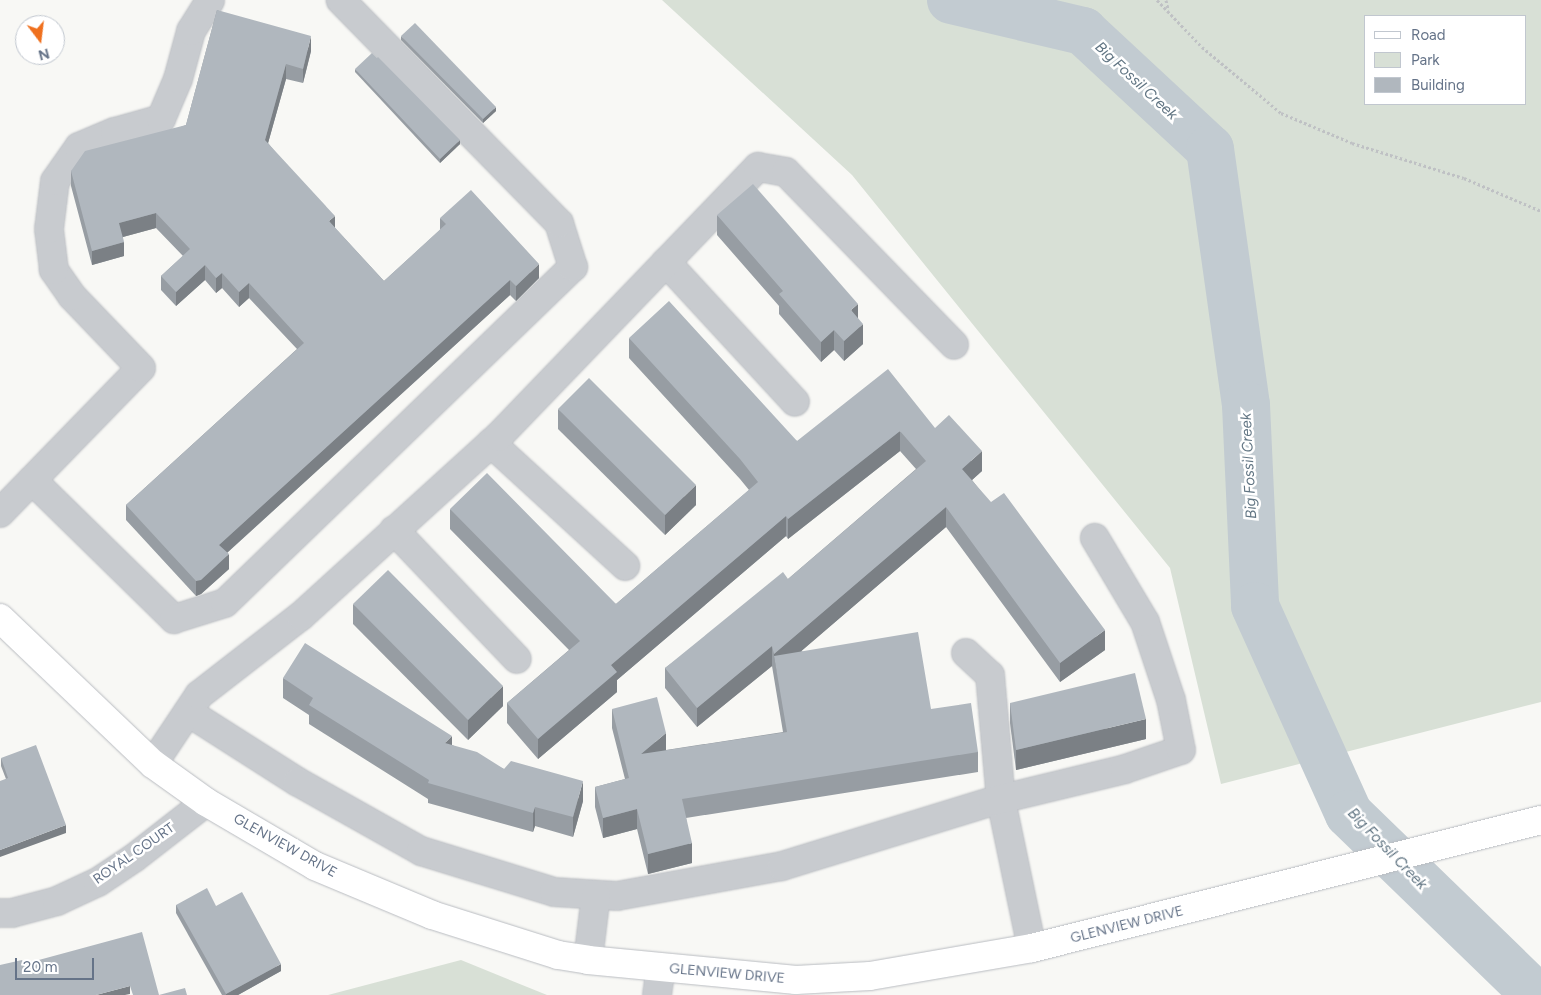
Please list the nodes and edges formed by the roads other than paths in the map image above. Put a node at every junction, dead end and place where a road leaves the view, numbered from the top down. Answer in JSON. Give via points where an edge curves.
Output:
{"nodes":[{"id":1,"x":210,"y":0,"type":"edge"},
{"id":2,"x":341,"y":0,"type":"edge"},
{"id":3,"x":666,"y":262,"type":"junction"},
{"id":4,"x":954,"y":345,"type":"dead end"},
{"id":5,"x":795,"y":402,"type":"dead end"},
{"id":6,"x":491,"y":443,"type":"junction"},
{"id":7,"x":32,"y":480,"type":"junction"},
{"id":8,"x":0,"y":513,"type":"edge"},
{"id":9,"x":394,"y":530,"type":"junction"},
{"id":10,"x":1094,"y":538,"type":"dead end"},
{"id":11,"x":625,"y":566,"type":"dead end"},
{"id":12,"x":0,"y":618,"type":"edge"},
{"id":13,"x":966,"y":653,"type":"dead end"},
{"id":14,"x":518,"y":659,"type":"dead end"},
{"id":15,"x":188,"y":712,"type":"junction"},
{"id":16,"x":153,"y":764,"type":"junction"},
{"id":17,"x":1001,"y":800,"type":"junction"},
{"id":18,"x":206,"y":802,"type":"junction"},
{"id":19,"x":1541,"y":820,"type":"edge"},
{"id":20,"x":596,"y":895,"type":"junction"},
{"id":21,"x":0,"y":912,"type":"edge"},
{"id":22,"x":1032,"y":948,"type":"junction"},
{"id":23,"x":588,"y":960,"type":"junction"},
{"id":24,"x":661,"y":968,"type":"junction"},
{"id":25,"x":657,"y":995,"type":"edge"}],
"edges":[{"from":1,"to":7,"type":"street","via":[[191,32],[178,79],[160,119],[79,147],[55,181],[49,229],[54,270],[72,296],[141,368]]},
{"from":2,"to":7,"type":"street","via":[[559,223],[573,267],[226,604],[174,619]]},
{"from":3,"to":4,"type":"street","via":[[758,167],[786,172]]},
{"from":3,"to":5,"type":"street"},
{"from":3,"to":6,"type":"street"},
{"from":6,"to":9,"type":"street"},
{"from":6,"to":11,"type":"street"},
{"from":7,"to":8,"type":"street"},
{"from":9,"to":14,"type":"street"},
{"from":9,"to":15,"type":"street","via":[[301,616],[199,695]]},
{"from":10,"to":17,"type":"street","via":[[1145,622],[1171,700],[1181,750],[1126,769]]},
{"from":12,"to":16,"type":"main road","name":"GLENVIEW DRIVE"},
{"from":13,"to":17,"type":"street","via":[[990,675]]},
{"from":15,"to":16,"type":"street"},
{"from":15,"to":20,"type":"street","via":[[298,782],[421,850],[554,892]]},
{"from":16,"to":18,"type":"main road","name":"GLENVIEW DRIVE"},
{"from":17,"to":20,"type":"street","via":[[782,866],[617,896]]},
{"from":17,"to":22,"type":"street"},
{"from":18,"to":21,"type":"street","name":"ROYAL COURT","via":[[98,882],[57,901],[12,913]]},
{"from":18,"to":23,"type":"main road","name":"GLENVIEW DRIVE","via":[[315,866],[432,915],[558,955]]},
{"from":19,"to":22,"type":"main road","name":"GLENVIEW DRIVE"},
{"from":20,"to":23,"type":"street"},
{"from":22,"to":24,"type":"main road","name":"GLENVIEW DRIVE","via":[[870,976],[796,980]]},
{"from":23,"to":24,"type":"main road","name":"GLENVIEW DRIVE"},
{"from":24,"to":25,"type":"street"}]}
